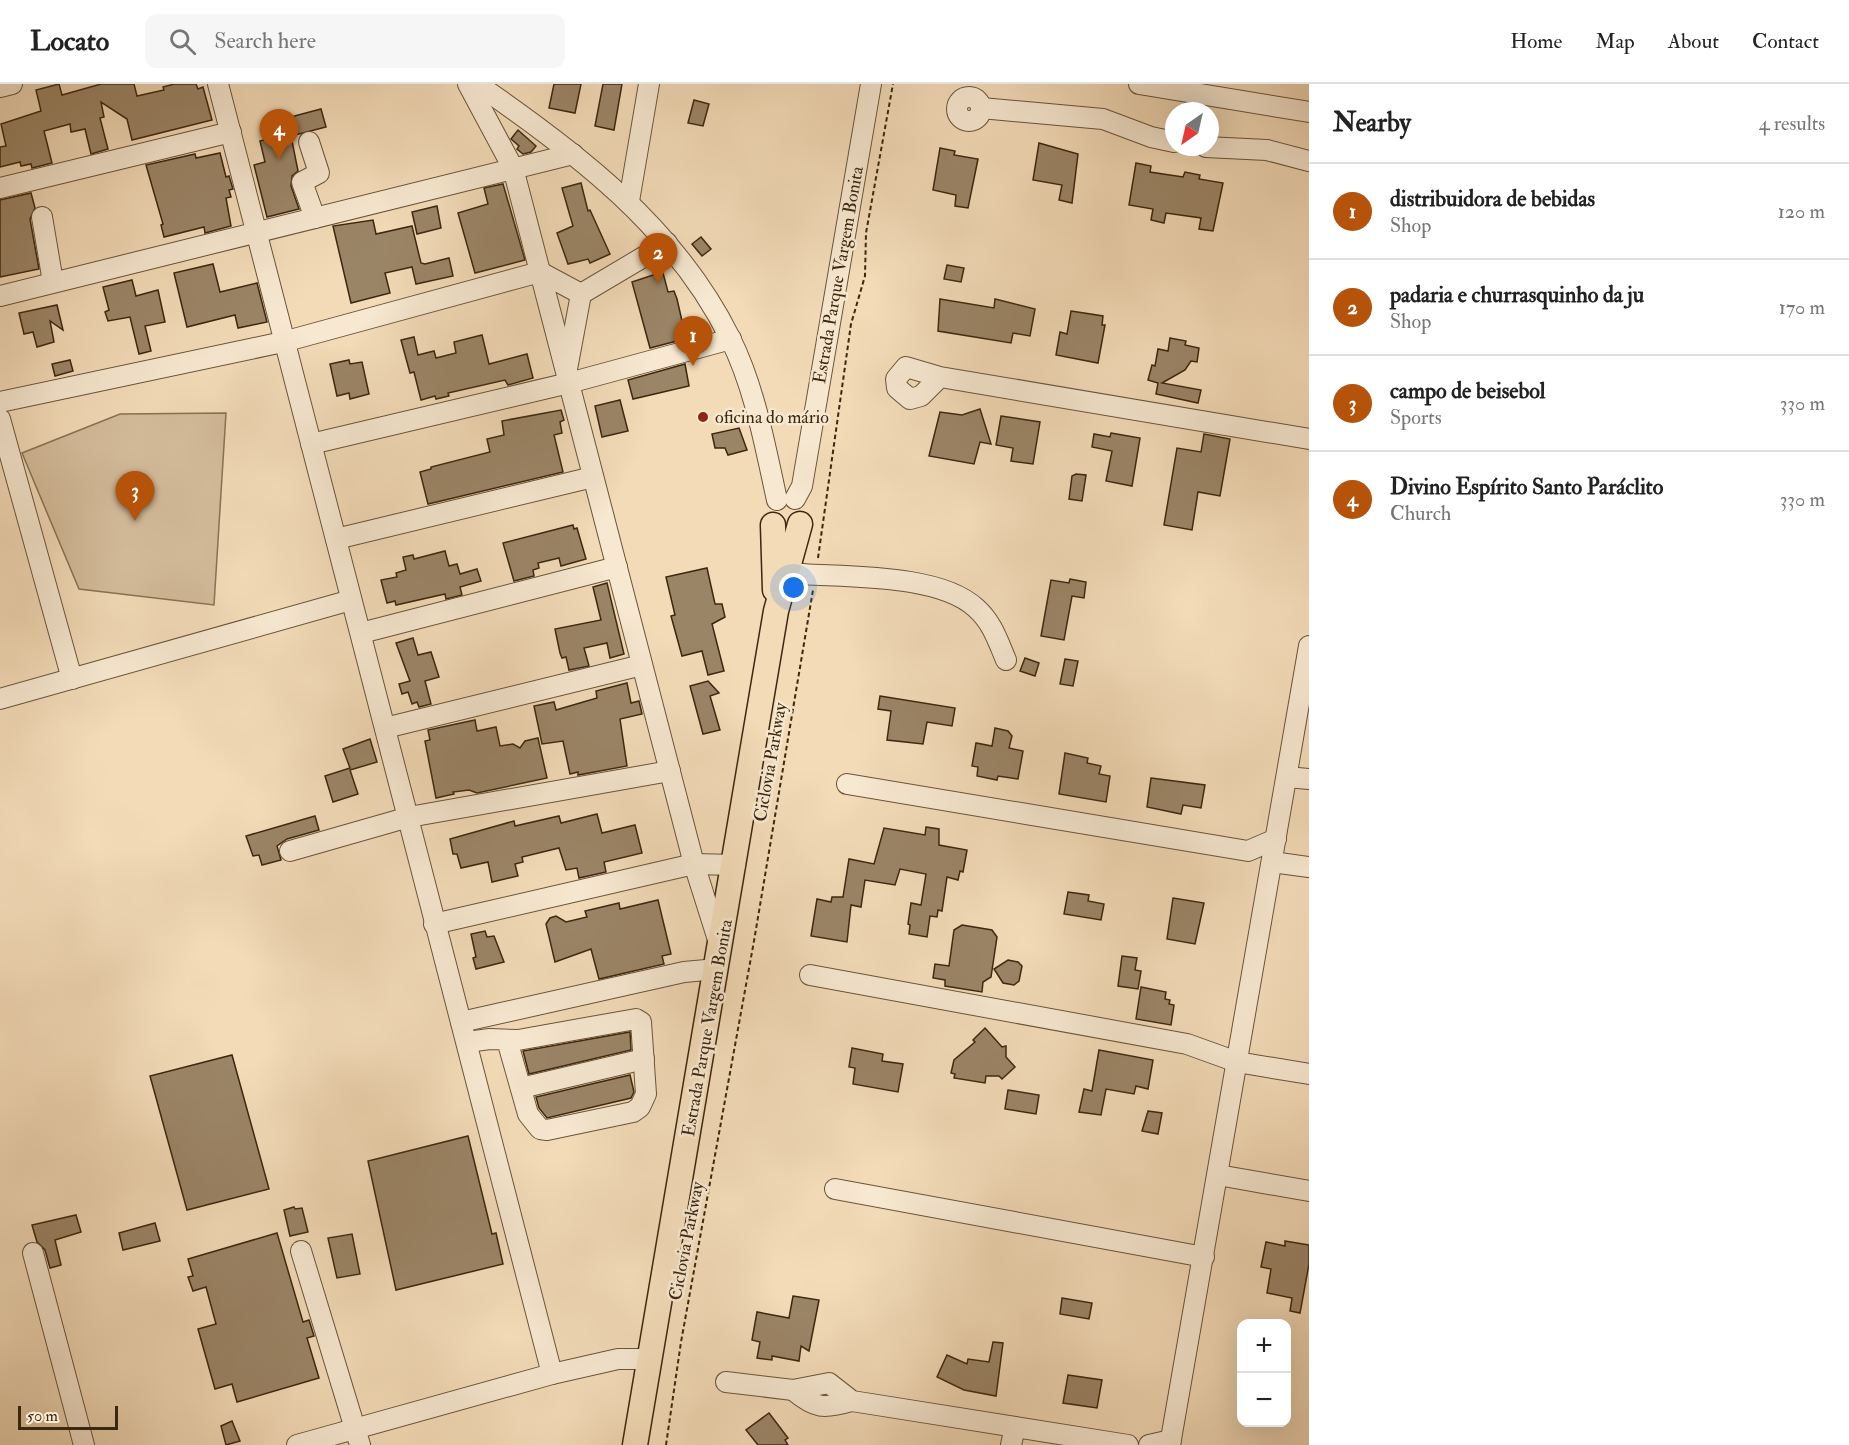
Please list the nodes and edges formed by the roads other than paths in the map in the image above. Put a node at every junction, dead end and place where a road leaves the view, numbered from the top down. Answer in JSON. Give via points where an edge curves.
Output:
{"nodes":[{"id":1,"x":12,"y":84,"type":"edge"},
{"id":2,"x":218,"y":84,"type":"edge"},
{"id":3,"x":468,"y":84,"type":"edge"},
{"id":4,"x":477,"y":84,"type":"edge"},
{"id":5,"x":649,"y":84,"type":"edge"},
{"id":6,"x":871,"y":84,"type":"edge"},
{"id":7,"x":1139,"y":84,"type":"edge"},
{"id":8,"x":0,"y":87,"type":"edge"},
{"id":9,"x":496,"y":90,"type":"edge"},
{"id":10,"x":981,"y":108,"type":"dead end"},
{"id":11,"x":1309,"y":112,"type":"edge"},
{"id":12,"x":231,"y":132,"type":"junction"},
{"id":13,"x":1165,"y":140,"type":"edge"},
{"id":14,"x":309,"y":142,"type":"dead end"},
{"id":15,"x":1219,"y":148,"type":"edge"},
{"id":16,"x":573,"y":154,"type":"junction"},
{"id":17,"x":1309,"y":161,"type":"edge"},
{"id":18,"x":513,"y":168,"type":"junction"},
{"id":19,"x":0,"y":188,"type":"edge"},
{"id":20,"x":629,"y":201,"type":"junction"},
{"id":21,"x":42,"y":217,"type":"dead end"},
{"id":22,"x":315,"y":218,"type":"junction"},
{"id":23,"x":255,"y":232,"type":"junction"},
{"id":24,"x":667,"y":243,"type":"junction"},
{"id":25,"x":540,"y":272,"type":"junction"},
{"id":26,"x":53,"y":282,"type":"junction"},
{"id":27,"x":581,"y":294,"type":"junction"},
{"id":28,"x":0,"y":296,"type":"edge"},
{"id":29,"x":731,"y":339,"type":"junction"},
{"id":30,"x":283,"y":342,"type":"junction"},
{"id":31,"x":567,"y":377,"type":"junction"},
{"id":32,"x":940,"y":377,"type":"dead end"},
{"id":33,"x":0,"y":402,"type":"edge"},
{"id":34,"x":0,"y":419,"type":"edge"},
{"id":35,"x":1309,"y":439,"type":"edge"},
{"id":36,"x":311,"y":444,"type":"junction"},
{"id":37,"x":593,"y":477,"type":"junction"},
{"id":38,"x":786,"y":499,"type":"junction"},
{"id":39,"x":800,"y":524,"type":"junction"},
{"id":40,"x":773,"y":525,"type":"junction"},
{"id":41,"x":336,"y":539,"type":"junction"},
{"id":42,"x":617,"y":567,"type":"junction"},
{"id":43,"x":788,"y":573,"type":"junction"},
{"id":44,"x":351,"y":600,"type":"junction"},
{"id":45,"x":776,"y":611,"type":"junction"},
{"id":46,"x":361,"y":633,"type":"junction"},
{"id":47,"x":1309,"y":646,"type":"edge"},
{"id":48,"x":1006,"y":660,"type":"dead end"},
{"id":49,"x":642,"y":664,"type":"junction"},
{"id":50,"x":72,"y":679,"type":"junction"},
{"id":51,"x":0,"y":699,"type":"edge"},
{"id":52,"x":1303,"y":718,"type":"edge"},
{"id":53,"x":385,"y":728,"type":"junction"},
{"id":54,"x":670,"y":771,"type":"junction"},
{"id":55,"x":1287,"y":777,"type":"junction"},
{"id":56,"x":1309,"y":778,"type":"edge"},
{"id":57,"x":847,"y":784,"type":"dead end"},
{"id":58,"x":409,"y":817,"type":"junction"},
{"id":59,"x":1275,"y":839,"type":"junction"},
{"id":60,"x":290,"y":851,"type":"dead end"},
{"id":61,"x":1248,"y":851,"type":"junction"},
{"id":62,"x":694,"y":864,"type":"junction"},
{"id":63,"x":735,"y":865,"type":"junction"},
{"id":64,"x":1309,"y":867,"type":"edge"},
{"id":65,"x":1270,"y":869,"type":"junction"},
{"id":66,"x":434,"y":924,"type":"junction"},
{"id":67,"x":719,"y":959,"type":"junction"},
{"id":68,"x":810,"y":975,"type":"dead end"},
{"id":69,"x":461,"y":1022,"type":"junction"},
{"id":70,"x":507,"y":1040,"type":"junction"},
{"id":71,"x":466,"y":1042,"type":"junction"},
{"id":72,"x":644,"y":1059,"type":"junction"},
{"id":73,"x":1238,"y":1062,"type":"junction"},
{"id":74,"x":1309,"y":1074,"type":"edge"},
{"id":75,"x":521,"y":1088,"type":"junction"},
{"id":76,"x":1218,"y":1175,"type":"junction"},
{"id":77,"x":835,"y":1189,"type":"dead end"},
{"id":78,"x":1309,"y":1191,"type":"edge"},
{"id":79,"x":301,"y":1251,"type":"dead end"},
{"id":80,"x":33,"y":1253,"type":"dead end"},
{"id":81,"x":1204,"y":1257,"type":"junction"},
{"id":82,"x":648,"y":1359,"type":"junction"},
{"id":83,"x":552,"y":1374,"type":"junction"},
{"id":84,"x":726,"y":1382,"type":"dead end"},
{"id":85,"x":1013,"y":1436,"type":"edge"},
{"id":86,"x":357,"y":1437,"type":"edge"},
{"id":87,"x":1171,"y":1443,"type":"edge"},
{"id":88,"x":84,"y":1445,"type":"edge"},
{"id":89,"x":297,"y":1445,"type":"edge"},
{"id":90,"x":635,"y":1445,"type":"edge"},
{"id":91,"x":1128,"y":1445,"type":"edge"},
{"id":92,"x":1149,"y":1445,"type":"edge"}],
"edges":[{"from":1,"to":8,"type":"street"},
{"from":2,"to":12,"type":"street"},
{"from":3,"to":18,"type":"street"},
{"from":4,"to":9,"type":"street"},
{"from":5,"to":20,"type":"street"},
{"from":6,"to":38,"type":"street","name":"Estrada Parque Vargem Bonita","via":[[802,486]]},
{"from":7,"to":11,"type":"street"},
{"from":9,"to":16,"type":"street"},
{"from":10,"to":13,"type":"street","via":[[1103,119]]},
{"from":12,"to":19,"type":"street"},
{"from":12,"to":23,"type":"street"},
{"from":14,"to":22,"type":"street","via":[[319,173],[302,182]]},
{"from":15,"to":17,"type":"street","via":[[1267,150]]},
{"from":16,"to":18,"type":"street"},
{"from":16,"to":20,"type":"street"},
{"from":18,"to":22,"type":"street"},
{"from":18,"to":25,"type":"street"},
{"from":20,"to":24,"type":"street"},
{"from":21,"to":26,"type":"street"},
{"from":22,"to":23,"type":"street"},
{"from":23,"to":26,"type":"street"},
{"from":23,"to":30,"type":"street"},
{"from":24,"to":27,"type":"street"},
{"from":24,"to":29,"type":"street"},
{"from":25,"to":27,"type":"street"},
{"from":25,"to":30,"type":"street"},
{"from":25,"to":31,"type":"street"},
{"from":26,"to":28,"type":"street"},
{"from":27,"to":31,"type":"street"},
{"from":29,"to":31,"type":"street"},
{"from":29,"to":38,"type":"street"},
{"from":30,"to":33,"type":"street"},
{"from":30,"to":36,"type":"street"},
{"from":31,"to":36,"type":"street"},
{"from":31,"to":37,"type":"street"},
{"from":32,"to":35,"type":"street"},
{"from":34,"to":50,"type":"street"},
{"from":36,"to":41,"type":"street"},
{"from":37,"to":41,"type":"street"},
{"from":37,"to":42,"type":"street"},
{"from":38,"to":39,"type":"street","via":[[802,508]]},
{"from":38,"to":40,"type":"street","via":[[770,511]]},
{"from":39,"to":40,"type":"street","via":[[785,531]]},
{"from":39,"to":43,"type":"main road","name":"Estrada Parque Vargem Bonita"},
{"from":40,"to":45,"type":"main road","name":"Estrada Parque Vargem Bonita"},
{"from":41,"to":44,"type":"street"},
{"from":42,"to":46,"type":"street"},
{"from":42,"to":49,"type":"street"},
{"from":43,"to":45,"type":"main road","name":"Estrada Parque Vargem Bonita"},
{"from":43,"to":48,"type":"street","via":[[882,577],[955,594],[984,617]]},
{"from":44,"to":46,"type":"street"},
{"from":44,"to":50,"type":"street"},
{"from":45,"to":63,"type":"main road","name":"Estrada Parque Vargem Bonita"},
{"from":46,"to":53,"type":"street"},
{"from":47,"to":52,"type":"street"},
{"from":49,"to":53,"type":"street"},
{"from":49,"to":54,"type":"street"},
{"from":50,"to":51,"type":"street"},
{"from":52,"to":55,"type":"street"},
{"from":53,"to":58,"type":"street"},
{"from":54,"to":58,"type":"street"},
{"from":54,"to":62,"type":"street"},
{"from":55,"to":56,"type":"street"},
{"from":55,"to":59,"type":"street"},
{"from":57,"to":61,"type":"street"},
{"from":58,"to":60,"type":"street"},
{"from":58,"to":66,"type":"street"},
{"from":59,"to":61,"type":"street"},
{"from":59,"to":65,"type":"street"},
{"from":61,"to":65,"type":"street"},
{"from":62,"to":63,"type":"street"},
{"from":62,"to":66,"type":"street"},
{"from":62,"to":67,"type":"street"},
{"from":63,"to":67,"type":"main road","name":"Estrada Parque Vargem Bonita"},
{"from":64,"to":65,"type":"street"},
{"from":65,"to":73,"type":"street"},
{"from":66,"to":69,"type":"street"},
{"from":67,"to":69,"type":"street","via":[[684,972]]},
{"from":67,"to":82,"type":"main road","name":"Estrada Parque Vargem Bonita"},
{"from":68,"to":73,"type":"street","via":[[1187,1044]]},
{"from":69,"to":71,"type":"street"},
{"from":70,"to":71,"type":"street"},
{"from":70,"to":72,"type":"street","via":[[636,1019],[641,1022]]},
{"from":70,"to":75,"type":"street"},
{"from":71,"to":83,"type":"street"},
{"from":72,"to":75,"type":"street"},
{"from":72,"to":75,"type":"street","via":[[646,1094],[633,1112],[540,1129],[528,1114]]},
{"from":73,"to":74,"type":"street"},
{"from":73,"to":76,"type":"street"},
{"from":76,"to":78,"type":"street"},
{"from":76,"to":81,"type":"street"},
{"from":77,"to":81,"type":"street"},
{"from":79,"to":86,"type":"street"},
{"from":80,"to":88,"type":"street"},
{"from":81,"to":87,"type":"street"},
{"from":82,"to":83,"type":"street","via":[[618,1359]]},
{"from":82,"to":90,"type":"main road","name":"Estrada Parque Vargem Bonita"},
{"from":83,"to":86,"type":"street"},
{"from":84,"to":85,"type":"street","via":[[793,1390],[829,1383],[852,1401]]},
{"from":85,"to":91,"type":"street"},
{"from":86,"to":89,"type":"street"},
{"from":87,"to":92,"type":"street"}]}
